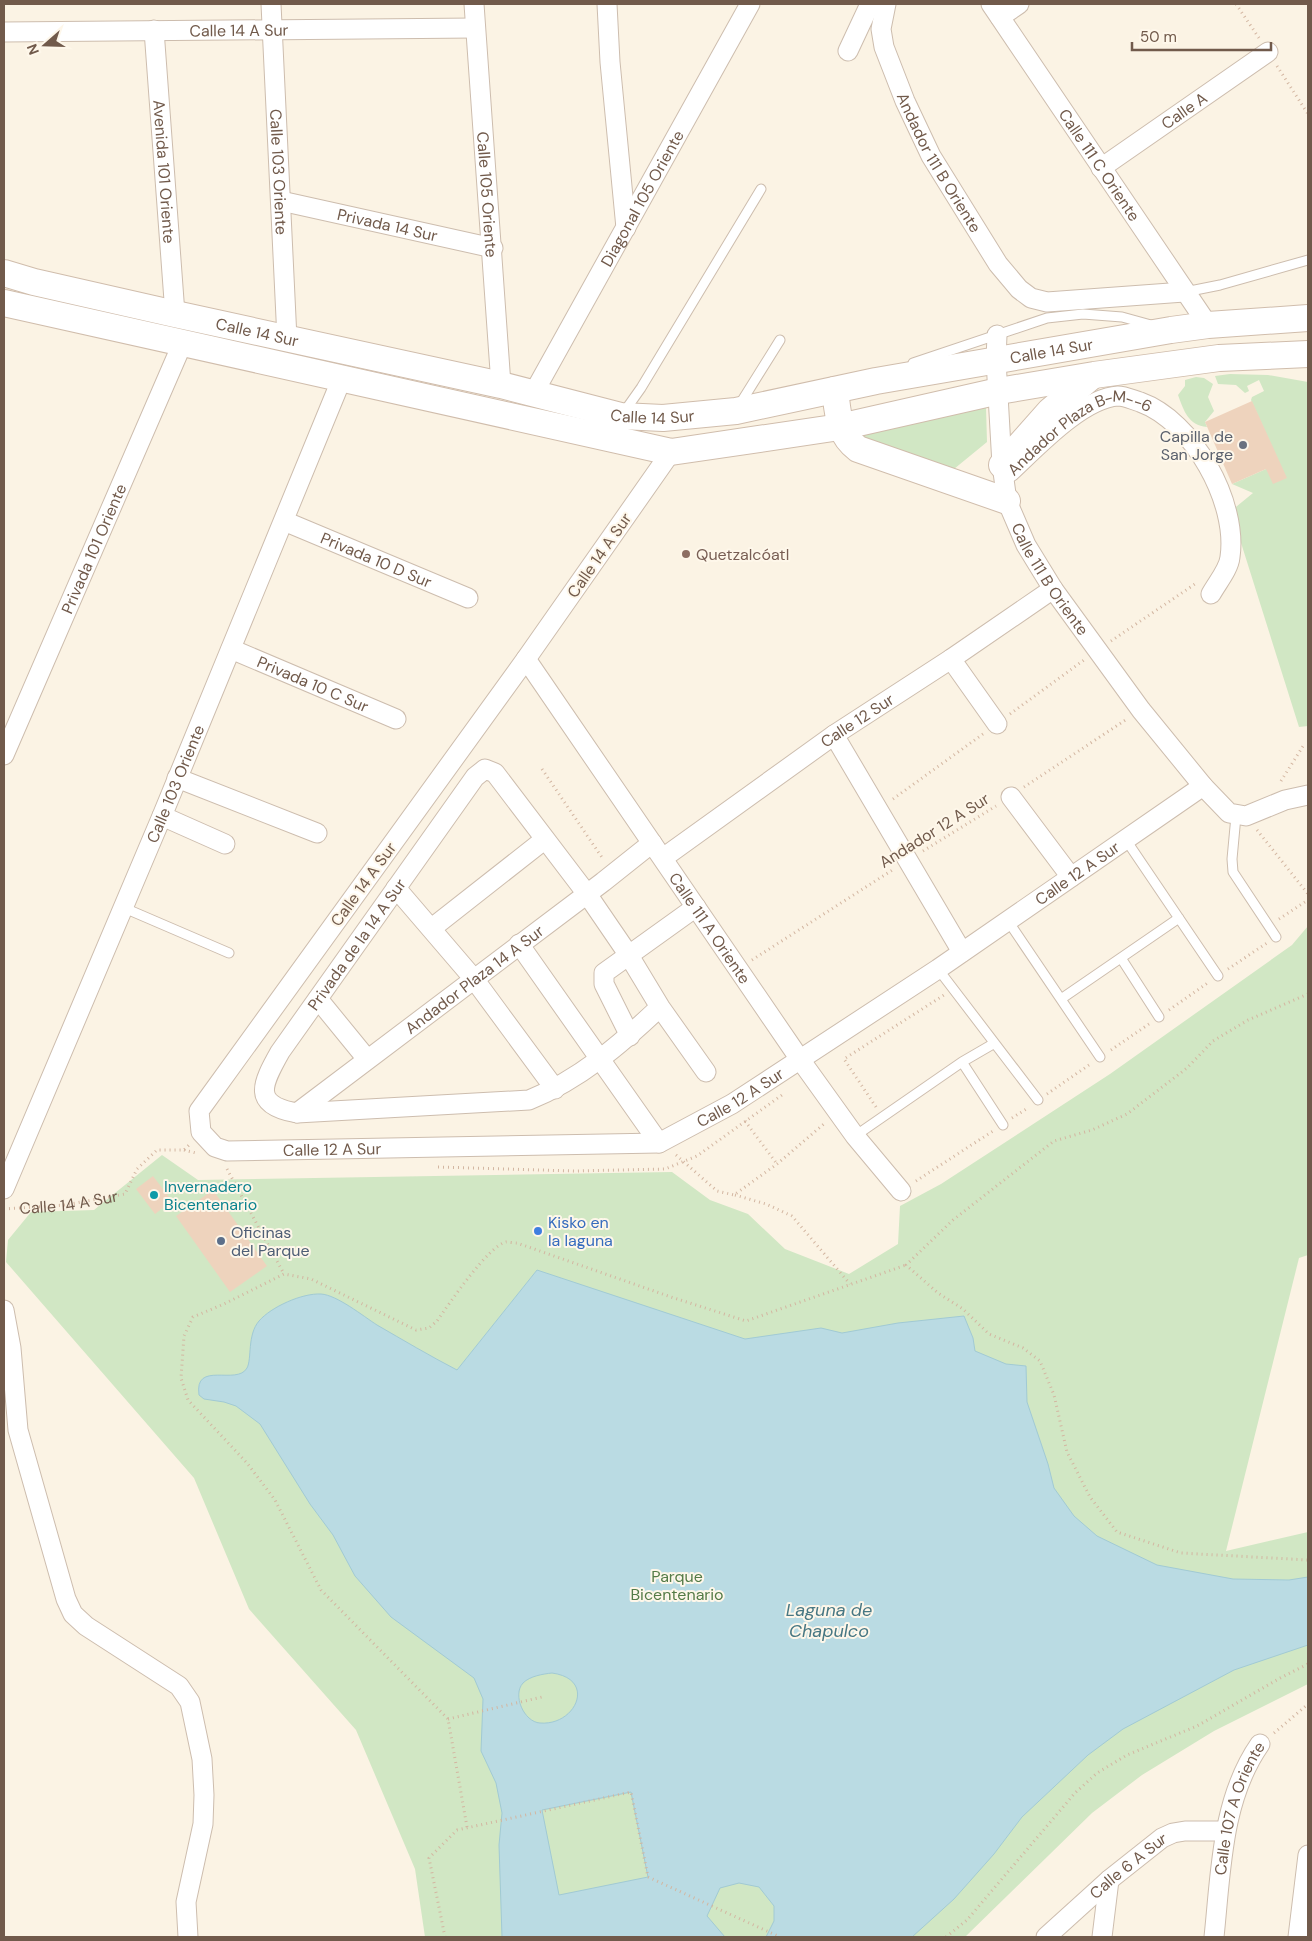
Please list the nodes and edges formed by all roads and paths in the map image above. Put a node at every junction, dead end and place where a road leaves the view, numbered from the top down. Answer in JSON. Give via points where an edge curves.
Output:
{"nodes":[{"id":1,"x":271,"y":4,"type":"edge"},
{"id":2,"x":474,"y":4,"type":"edge"},
{"id":3,"x":607,"y":4,"type":"edge"},
{"id":4,"x":750,"y":4,"type":"edge"},
{"id":5,"x":1019,"y":4,"type":"edge"},
{"id":6,"x":880,"y":7,"type":"edge"},
{"id":7,"x":995,"y":11,"type":"edge"},
{"id":8,"x":475,"y":28,"type":"junction"},
{"id":9,"x":272,"y":29,"type":"junction"},
{"id":10,"x":154,"y":30,"type":"junction"},
{"id":11,"x":4,"y":32,"type":"edge"},
{"id":12,"x":848,"y":51,"type":"dead end"},
{"id":13,"x":1268,"y":52,"type":"dead end"},
{"id":14,"x":1101,"y":168,"type":"junction"},
{"id":15,"x":762,"y":189,"type":"dead end"},
{"id":16,"x":280,"y":201,"type":"junction"},
{"id":17,"x":626,"y":228,"type":"junction"},
{"id":18,"x":492,"y":248,"type":"junction"},
{"id":19,"x":1308,"y":260,"type":"edge"},
{"id":20,"x":4,"y":273,"type":"edge"},
{"id":21,"x":1184,"y":292,"type":"junction"},
{"id":22,"x":4,"y":301,"type":"edge"},
{"id":23,"x":175,"y":314,"type":"junction"},
{"id":24,"x":1308,"y":318,"type":"edge"},
{"id":25,"x":1208,"y":325,"type":"junction"},
{"id":26,"x":1171,"y":330,"type":"junction"},
{"id":27,"x":997,"y":335,"type":"junction"},
{"id":28,"x":287,"y":339,"type":"junction"},
{"id":29,"x":780,"y":340,"type":"dead end"},
{"id":30,"x":183,"y":342,"type":"junction"},
{"id":31,"x":1303,"y":357,"type":"edge"},
{"id":32,"x":996,"y":360,"type":"junction"},
{"id":33,"x":1094,"y":375,"type":"junction"},
{"id":34,"x":342,"y":378,"type":"junction"},
{"id":35,"x":876,"y":381,"type":"junction"},
{"id":36,"x":501,"y":385,"type":"junction"},
{"id":37,"x":835,"y":390,"type":"junction"},
{"id":38,"x":999,"y":391,"type":"junction"},
{"id":39,"x":533,"y":394,"type":"junction"},
{"id":40,"x":736,"y":411,"type":"junction"},
{"id":41,"x":621,"y":416,"type":"junction"},
{"id":42,"x":840,"y":427,"type":"junction"},
{"id":43,"x":671,"y":452,"type":"junction"},
{"id":44,"x":1004,"y":481,"type":"junction"},
{"id":45,"x":284,"y":521,"type":"junction"},
{"id":46,"x":1205,"y":587,"type":"joint"},
{"id":47,"x":1053,"y":589,"type":"junction"},
{"id":48,"x":468,"y":598,"type":"dead end"},
{"id":49,"x":230,"y":649,"type":"junction"},
{"id":50,"x":1097,"y":650,"type":"junction"},
{"id":51,"x":526,"y":659,"type":"junction"},
{"id":52,"x":951,"y":659,"type":"junction"},
{"id":53,"x":1140,"y":710,"type":"junction"},
{"id":54,"x":396,"y":719,"type":"dead end"},
{"id":55,"x":997,"y":724,"type":"dead end"},
{"id":56,"x":834,"y":734,"type":"junction"},
{"id":57,"x":1305,"y":743,"type":"dead end"},
{"id":58,"x":4,"y":755,"type":"edge"},
{"id":59,"x":542,"y":769,"type":"dead end"},
{"id":60,"x":177,"y":778,"type":"junction"},
{"id":61,"x":1203,"y":786,"type":"junction"},
{"id":62,"x":1308,"y":795,"type":"edge"},
{"id":63,"x":1010,"y":797,"type":"junction"},
{"id":64,"x":1285,"y":800,"type":"junction"},
{"id":65,"x":162,"y":816,"type":"junction"},
{"id":66,"x":1241,"y":816,"type":"junction"},
{"id":67,"x":317,"y":833,"type":"dead end"},
{"id":68,"x":544,"y":840,"type":"junction"},
{"id":69,"x":1126,"y":840,"type":"junction"},
{"id":70,"x":652,"y":843,"type":"junction"},
{"id":71,"x":226,"y":844,"type":"dead end"},
{"id":72,"x":600,"y":853,"type":"dead end"},
{"id":73,"x":663,"y":858,"type":"junction"},
{"id":74,"x":909,"y":860,"type":"junction"},
{"id":75,"x":1071,"y":877,"type":"junction"},
{"id":76,"x":396,"y":888,"type":"junction"},
{"id":77,"x":587,"y":894,"type":"junction"},
{"id":78,"x":1308,"y":894,"type":"edge"},
{"id":79,"x":1308,"y":900,"type":"edge"},
{"id":80,"x":122,"y":907,"type":"junction"},
{"id":81,"x":696,"y":907,"type":"junction"},
{"id":82,"x":1179,"y":918,"type":"junction"},
{"id":83,"x":1008,"y":921,"type":"junction"},
{"id":84,"x":1268,"y":926,"type":"junction"},
{"id":85,"x":432,"y":928,"type":"junction"},
{"id":86,"x":1276,"y":937,"type":"dead end"},
{"id":87,"x":519,"y":944,"type":"junction"},
{"id":88,"x":962,"y":952,"type":"junction"},
{"id":89,"x":229,"y":953,"type":"dead end"},
{"id":90,"x":628,"y":954,"type":"junction"},
{"id":91,"x":1121,"y":958,"type":"junction"},
{"id":92,"x":738,"y":968,"type":"junction"},
{"id":93,"x":938,"y":969,"type":"junction"},
{"id":94,"x":1218,"y":976,"type":"dead end"},
{"id":95,"x":474,"y":979,"type":"junction"},
{"id":96,"x":953,"y":990,"type":"junction"},
{"id":97,"x":1308,"y":994,"type":"edge"},
{"id":98,"x":318,"y":999,"type":"junction"},
{"id":99,"x":1061,"y":999,"type":"junction"},
{"id":100,"x":660,"y":1007,"type":"junction"},
{"id":101,"x":1159,"y":1017,"type":"dead end"},
{"id":102,"x":630,"y":1036,"type":"junction"},
{"id":103,"x":993,"y":1044,"type":"junction"},
{"id":104,"x":1100,"y":1057,"type":"dead end"},
{"id":105,"x":600,"y":1058,"type":"junction"},
{"id":106,"x":799,"y":1058,"type":"junction"},
{"id":107,"x":367,"y":1059,"type":"junction"},
{"id":108,"x":962,"y":1062,"type":"junction"},
{"id":109,"x":706,"y":1072,"type":"dead end"},
{"id":110,"x":555,"y":1090,"type":"junction"},
{"id":111,"x":1038,"y":1100,"type":"dead end"},
{"id":112,"x":732,"y":1104,"type":"junction"},
{"id":113,"x":297,"y":1113,"type":"junction"},
{"id":114,"x":838,"y":1114,"type":"junction"},
{"id":115,"x":882,"y":1117,"type":"junction"},
{"id":116,"x":1003,"y":1125,"type":"dead end"},
{"id":117,"x":201,"y":1132,"type":"junction"},
{"id":118,"x":855,"y":1136,"type":"junction"},
{"id":119,"x":659,"y":1143,"type":"junction"},
{"id":120,"x":215,"y":1147,"type":"junction"},
{"id":121,"x":778,"y":1164,"type":"junction"},
{"id":122,"x":4,"y":1189,"type":"edge"},
{"id":123,"x":901,"y":1192,"type":"dead end"},
{"id":124,"x":734,"y":1195,"type":"junction"},
{"id":125,"x":4,"y":1209,"type":"edge"},
{"id":126,"x":906,"y":1265,"type":"junction"},
{"id":127,"x":284,"y":1274,"type":"junction"},
{"id":128,"x":850,"y":1284,"type":"junction"},
{"id":129,"x":4,"y":1310,"type":"edge"},
{"id":130,"x":1308,"y":1560,"type":"edge"},
{"id":131,"x":1308,"y":1664,"type":"edge"},
{"id":132,"x":542,"y":1697,"type":"dead end"},
{"id":133,"x":1308,"y":1704,"type":"edge"},
{"id":134,"x":448,"y":1719,"type":"junction"},
{"id":135,"x":1260,"y":1744,"type":"joint"},
{"id":136,"x":467,"y":1827,"type":"junction"},
{"id":137,"x":1225,"y":1831,"type":"junction"},
{"id":138,"x":1308,"y":1855,"type":"edge"},
{"id":139,"x":1108,"y":1880,"type":"junction"},
{"id":140,"x":188,"y":1937,"type":"edge"},
{"id":141,"x":445,"y":1937,"type":"edge"},
{"id":142,"x":780,"y":1937,"type":"edge"},
{"id":143,"x":946,"y":1937,"type":"edge"},
{"id":144,"x":1046,"y":1937,"type":"edge"},
{"id":145,"x":1102,"y":1937,"type":"edge"},
{"id":146,"x":1214,"y":1937,"type":"edge"},
{"id":147,"x":1298,"y":1937,"type":"edge"}],
"edges":[{"from":1,"to":9,"type":"street","name":"Calle 103 Oriente"},
{"from":2,"to":8,"type":"street","name":"Calle 105 Oriente"},
{"from":3,"to":17,"type":"street"},
{"from":4,"to":17,"type":"street","name":"Diagonal 105 Oriente"},
{"from":5,"to":7,"type":"street"},
{"from":6,"to":12,"type":"street"},
{"from":6,"to":21,"type":"street","name":"Andador 111 B Oriente","via":[[884,47],[931,156],[998,264],[1019,289],[1031,298],[1047,302]]},
{"from":7,"to":14,"type":"street","name":"Calle 111 C Oriente"},
{"from":8,"to":9,"type":"street","name":"Calle 14 A Sur"},
{"from":8,"to":18,"type":"street","name":"Calle 105 Oriente"},
{"from":9,"to":10,"type":"street","name":"Calle 14 A Sur"},
{"from":9,"to":16,"type":"street","name":"Calle 103 Oriente"},
{"from":10,"to":11,"type":"street","name":"Calle 14 A Sur"},
{"from":10,"to":23,"type":"street","name":"Avenida 101 Oriente"},
{"from":13,"to":14,"type":"street","name":"Calle A"},
{"from":14,"to":21,"type":"street","name":"Calle 111 C Oriente"},
{"from":15,"to":41,"type":"lane"},
{"from":16,"to":18,"type":"street","name":"Privada 14 Sur"},
{"from":16,"to":28,"type":"street","name":"Calle 103 Oriente"},
{"from":17,"to":39,"type":"street","name":"Diagonal 105 Oriente"},
{"from":18,"to":36,"type":"street","name":"Calle 105 Oriente"},
{"from":19,"to":21,"type":"lane"},
{"from":20,"to":23,"type":"main road","name":"Calle 14 Sur"},
{"from":21,"to":25,"type":"street","name":"Calle 111 C Oriente"},
{"from":22,"to":30,"type":"main road","name":"Calle 14 Sur"},
{"from":23,"to":28,"type":"main road","name":"Calle 14 Sur"},
{"from":24,"to":25,"type":"main road","name":"Calle 14 Sur"},
{"from":25,"to":26,"type":"main road","name":"Calle 14 Sur"},
{"from":26,"to":27,"type":"lane","via":[[1122,317],[1083,314],[1047,318]]},
{"from":26,"to":32,"type":"main road","name":"Calle 14 Sur"},
{"from":27,"to":32,"type":"street","name":"Calle 111 B Oriente"},
{"from":27,"to":35,"type":"lane","via":[[915,363]]},
{"from":28,"to":36,"type":"main road","name":"Calle 14 Sur"},
{"from":29,"to":40,"type":"lane"},
{"from":30,"to":34,"type":"main road","name":"Calle 14 Sur"},
{"from":30,"to":58,"type":"street","name":"Privada 101 Oriente"},
{"from":31,"to":33,"type":"main road","name":"Calle 14 Sur","via":[[1220,358]]},
{"from":32,"to":35,"type":"main road","name":"Calle 14 Sur"},
{"from":32,"to":38,"type":"street","name":"Calle 111 B Oriente"},
{"from":33,"to":38,"type":"main road","name":"Calle 14 Sur"},
{"from":33,"to":44,"type":"main road","via":[[1050,411]]},
{"from":34,"to":43,"type":"main road","name":"Calle 14 Sur"},
{"from":34,"to":45,"type":"street","name":"Calle 103 Oriente"},
{"from":35,"to":37,"type":"main road","name":"Calle 14 Sur"},
{"from":36,"to":39,"type":"main road","name":"Calle 14 Sur"},
{"from":37,"to":40,"type":"main road","name":"Calle 14 Sur"},
{"from":37,"to":42,"type":"main road"},
{"from":38,"to":42,"type":"main road","name":"Calle 14 Sur"},
{"from":38,"to":44,"type":"street","name":"Calle 111 B Oriente"},
{"from":39,"to":41,"type":"main road","name":"Calle 14 Sur"},
{"from":40,"to":41,"type":"main road","name":"Calle 14 Sur","via":[[663,418]]},
{"from":42,"to":43,"type":"main road","name":"Calle 14 Sur"},
{"from":42,"to":44,"type":"main road","via":[[858,449]]},
{"from":43,"to":51,"type":"street","name":"Calle 14 A Sur"},
{"from":44,"to":46,"type":"street","name":"Andador Plaza B-M--6","via":[[1069,419],[1086,408],[1118,396],[1147,404],[1178,426],[1193,444],[1225,504],[1230,524],[1230,559]]},
{"from":44,"to":47,"type":"street","name":"Calle 111 B Oriente","via":[[1026,545]]},
{"from":45,"to":48,"type":"street","name":"Privada 10 D Sur"},
{"from":45,"to":49,"type":"street","name":"Calle 103 Oriente"},
{"from":46,"to":50,"type":"path"},
{"from":47,"to":50,"type":"street","name":"Calle 111 B Oriente"},
{"from":47,"to":52,"type":"street","name":"Calle 12 Sur"},
{"from":49,"to":54,"type":"street","name":"Privada 10 C Sur"},
{"from":49,"to":60,"type":"street","name":"Calle 103 Oriente"},
{"from":50,"to":53,"type":"street","name":"Calle 111 B Oriente"},
{"from":51,"to":70,"type":"street","name":"Calle 111 A Oriente"},
{"from":51,"to":117,"type":"street","name":"Calle 14 A Sur","via":[[199,1111]]},
{"from":52,"to":55,"type":"street"},
{"from":52,"to":56,"type":"street","name":"Calle 12 Sur"},
{"from":53,"to":61,"type":"street","name":"Calle 111 B Oriente"},
{"from":53,"to":63,"type":"path","name":"Andador 12 A Sur"},
{"from":56,"to":73,"type":"street","name":"Calle 12 Sur"},
{"from":56,"to":74,"type":"street"},
{"from":57,"to":64,"type":"path","via":[[1279,784]]},
{"from":59,"to":72,"type":"path"},
{"from":60,"to":65,"type":"street","name":"Calle 103 Oriente"},
{"from":60,"to":67,"type":"street"},
{"from":61,"to":66,"type":"street","name":"Calle 111 B Oriente","via":[[1229,813]]},
{"from":61,"to":69,"type":"street","name":"Calle 12 A Sur"},
{"from":62,"to":64,"type":"street"},
{"from":63,"to":74,"type":"path","name":"Andador 12 A Sur"},
{"from":63,"to":75,"type":"street"},
{"from":64,"to":66,"type":"street"},
{"from":65,"to":71,"type":"street"},
{"from":65,"to":80,"type":"street","name":"Calle 103 Oriente"},
{"from":66,"to":78,"type":"path"},
{"from":66,"to":84,"type":"lane","via":[[1232,865]]},
{"from":68,"to":76,"type":"street","name":"Privada de la 14 A Sur","via":[[495,774],[485,770],[476,777]]},
{"from":68,"to":77,"type":"street"},
{"from":68,"to":85,"type":"street"},
{"from":69,"to":75,"type":"street","name":"Calle 12 A Sur"},
{"from":69,"to":82,"type":"lane"},
{"from":70,"to":73,"type":"street","name":"Calle 111 A Oriente"},
{"from":70,"to":77,"type":"street","name":"Andador Plaza 14 A Sur"},
{"from":73,"to":81,"type":"street","name":"Calle 111 A Oriente"},
{"from":74,"to":88,"type":"street"},
{"from":74,"to":92,"type":"path","name":"Andador 12 A Sur"},
{"from":75,"to":83,"type":"street","name":"Calle 12 A Sur"},
{"from":76,"to":85,"type":"street"},
{"from":76,"to":98,"type":"street","name":"Privada de la 14 A Sur"},
{"from":77,"to":87,"type":"street","name":"Andador Plaza 14 A Sur"},
{"from":77,"to":90,"type":"street"},
{"from":79,"to":84,"type":"path"},
{"from":80,"to":89,"type":"lane"},
{"from":80,"to":122,"type":"street","name":"Calle 103 Oriente"},
{"from":81,"to":90,"type":"street"},
{"from":81,"to":92,"type":"street","name":"Calle 111 A Oriente"},
{"from":82,"to":91,"type":"lane"},
{"from":82,"to":94,"type":"lane"},
{"from":83,"to":88,"type":"street","name":"Calle 12 A Sur"},
{"from":83,"to":99,"type":"lane"},
{"from":84,"to":86,"type":"lane"},
{"from":85,"to":95,"type":"street"},
{"from":87,"to":95,"type":"street","name":"Andador Plaza 14 A Sur"},
{"from":87,"to":105,"type":"street"},
{"from":88,"to":93,"type":"street","name":"Calle 12 A Sur"},
{"from":90,"to":100,"type":"street"},
{"from":90,"to":102,"type":"street","via":[[606,970],[603,976]]},
{"from":91,"to":99,"type":"lane"},
{"from":91,"to":101,"type":"lane"},
{"from":92,"to":106,"type":"street","name":"Calle 111 A Oriente"},
{"from":93,"to":96,"type":"lane"},
{"from":93,"to":106,"type":"street","name":"Calle 12 A Sur"},
{"from":95,"to":107,"type":"street","name":"Andador Plaza 14 A Sur"},
{"from":95,"to":110,"type":"street"},
{"from":96,"to":103,"type":"lane"},
{"from":96,"to":115,"type":"path","via":[[844,1059]]},
{"from":97,"to":126,"type":"path","via":[[1248,1020],[1213,1041],[1157,1093],[1127,1114],[1092,1130],[1054,1140],[953,1220]]},
{"from":98,"to":107,"type":"street"},
{"from":98,"to":113,"type":"street","name":"Privada de la 14 A Sur","via":[[280,1052],[264,1085],[271,1105]]},
{"from":99,"to":104,"type":"lane"},
{"from":100,"to":102,"type":"street"},
{"from":100,"to":109,"type":"street"},
{"from":102,"to":105,"type":"street"},
{"from":103,"to":108,"type":"lane"},
{"from":103,"to":111,"type":"lane"},
{"from":105,"to":110,"type":"street"},
{"from":105,"to":119,"type":"street"},
{"from":106,"to":112,"type":"street","name":"Calle 12 A Sur"},
{"from":106,"to":114,"type":"street","name":"Calle 111 A Oriente"},
{"from":107,"to":113,"type":"street","name":"Andador Plaza 14 A Sur"},
{"from":108,"to":115,"type":"lane"},
{"from":108,"to":116,"type":"lane"},
{"from":110,"to":113,"type":"street","via":[[521,1101]]},
{"from":112,"to":119,"type":"street","name":"Calle 12 A Sur"},
{"from":112,"to":121,"type":"path"},
{"from":114,"to":118,"type":"street","name":"Calle 111 A Oriente"},
{"from":114,"to":121,"type":"path"},
{"from":115,"to":118,"type":"lane"},
{"from":117,"to":120,"type":"street"},
{"from":117,"to":125,"type":"path","name":"Calle 14 A Sur","via":[[184,1150],[157,1150],[137,1169],[125,1194],[65,1205]]},
{"from":118,"to":123,"type":"street","name":"Calle 111 A Oriente"},
{"from":119,"to":120,"type":"street","name":"Calle 12 A Sur","via":[[227,1151]]},
{"from":119,"to":124,"type":"path","via":[[717,1190]]},
{"from":120,"to":127,"type":"path"},
{"from":121,"to":124,"type":"path"},
{"from":124,"to":128,"type":"path","via":[[792,1216]]},
{"from":126,"to":128,"type":"path"},
{"from":126,"to":130,"type":"path","via":[[963,1309],[989,1334],[1023,1348],[1040,1361],[1054,1395],[1067,1452],[1090,1497],[1117,1532],[1181,1553]]},
{"from":127,"to":128,"type":"path","via":[[311,1279],[416,1330],[429,1328],[437,1321],[479,1264],[505,1242],[518,1243],[671,1298],[746,1321]]},
{"from":127,"to":134,"type":"path","via":[[193,1317],[184,1336],[181,1378],[188,1400],[248,1463],[275,1500],[321,1590]]},
{"from":129,"to":140,"type":"street","via":[[11,1348],[18,1430],[73,1614],[86,1626],[179,1686],[190,1702],[202,1759],[204,1795],[203,1824],[186,1902]]},
{"from":131,"to":143,"type":"path","via":[[1197,1726],[1127,1755],[1097,1773],[1075,1793],[967,1920]]},
{"from":132,"to":134,"type":"path"},
{"from":133,"to":135,"type":"path","name":"Calle 107 A Oriente"},
{"from":134,"to":136,"type":"path"},
{"from":135,"to":137,"type":"street","name":"Calle 107 A Oriente","via":[[1246,1764]]},
{"from":136,"to":141,"type":"path","via":[[457,1830],[429,1858]]},
{"from":136,"to":142,"type":"path","via":[[631,1792],[648,1877]]},
{"from":137,"to":139,"type":"street","name":"Calle 6 A Sur","via":[[1173,1833]]},
{"from":137,"to":146,"type":"street","name":"Calle 107 A Oriente"},
{"from":138,"to":147,"type":"street"},
{"from":139,"to":144,"type":"street","name":"Calle 6 A Sur"},
{"from":139,"to":145,"type":"street"}]}
